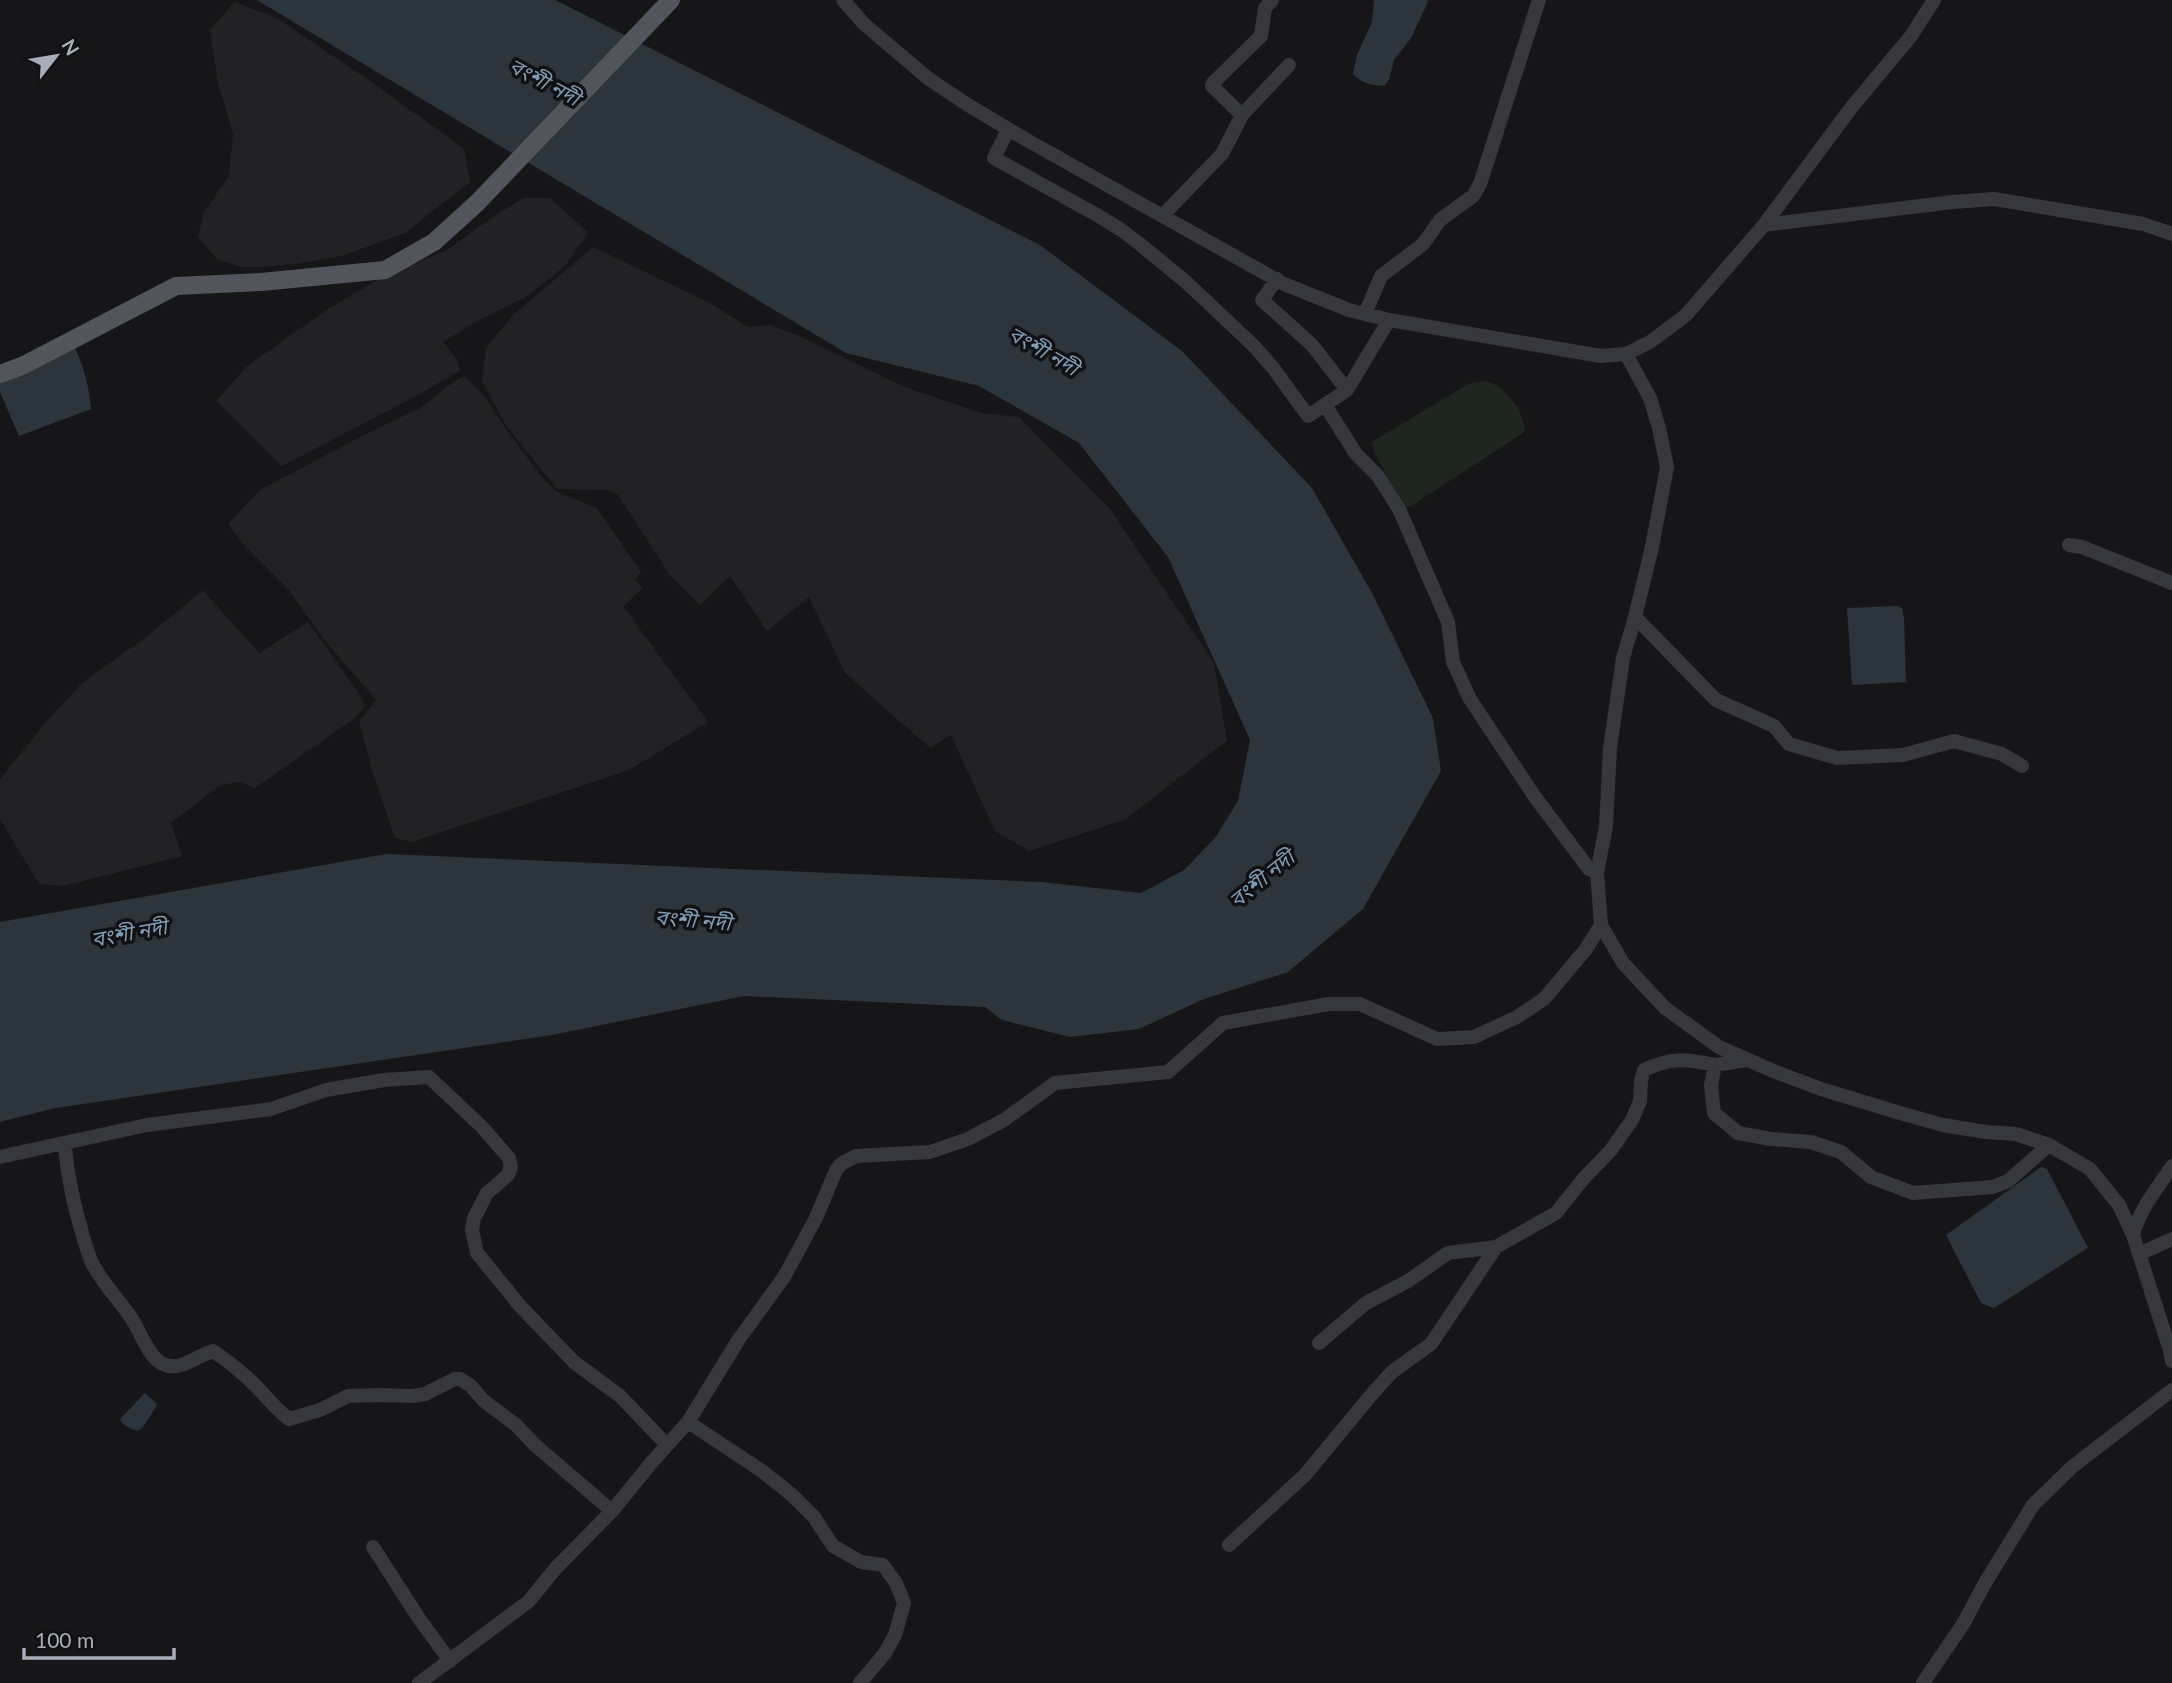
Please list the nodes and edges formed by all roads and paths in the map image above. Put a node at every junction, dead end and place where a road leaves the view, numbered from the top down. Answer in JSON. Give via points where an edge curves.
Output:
{"nodes":[{"id":1,"x":671,"y":0,"type":"edge"},
{"id":2,"x":843,"y":0,"type":"edge"},
{"id":3,"x":1272,"y":0,"type":"edge"},
{"id":4,"x":1539,"y":0,"type":"edge"},
{"id":5,"x":1934,"y":0,"type":"edge"},
{"id":6,"x":1289,"y":65,"type":"dead end"},
{"id":7,"x":1242,"y":115,"type":"junction"},
{"id":8,"x":1008,"y":130,"type":"junction"},
{"id":9,"x":1162,"y":216,"type":"junction"},
{"id":10,"x":1765,"y":225,"type":"junction"},
{"id":11,"x":2172,"y":234,"type":"edge"},
{"id":12,"x":1277,"y":279,"type":"junction"},
{"id":13,"x":1365,"y":314,"type":"junction"},
{"id":14,"x":1389,"y":320,"type":"junction"},
{"id":15,"x":1626,"y":354,"type":"junction"},
{"id":16,"x":0,"y":374,"type":"edge"},
{"id":17,"x":1347,"y":390,"type":"junction"},
{"id":18,"x":1325,"y":405,"type":"junction"},
{"id":19,"x":2069,"y":545,"type":"dead end"},
{"id":20,"x":2172,"y":583,"type":"edge"},
{"id":21,"x":1635,"y":617,"type":"junction"},
{"id":22,"x":2022,"y":766,"type":"dead end"},
{"id":23,"x":1597,"y":872,"type":"junction"},
{"id":24,"x":1601,"y":925,"type":"junction"},
{"id":25,"x":1748,"y":1060,"type":"junction"},
{"id":26,"x":1715,"y":1065,"type":"junction"},
{"id":27,"x":65,"y":1143,"type":"junction"},
{"id":28,"x":2049,"y":1144,"type":"junction"},
{"id":29,"x":0,"y":1157,"type":"edge"},
{"id":30,"x":2172,"y":1166,"type":"edge"},
{"id":31,"x":2133,"y":1235,"type":"junction"},
{"id":32,"x":2172,"y":1239,"type":"edge"},
{"id":33,"x":1496,"y":1247,"type":"junction"},
{"id":34,"x":2139,"y":1254,"type":"junction"},
{"id":35,"x":1319,"y":1343,"type":"dead end"},
{"id":36,"x":2172,"y":1361,"type":"edge"},
{"id":37,"x":2172,"y":1390,"type":"edge"},
{"id":38,"x":688,"y":1422,"type":"junction"},
{"id":39,"x":667,"y":1445,"type":"junction"},
{"id":40,"x":612,"y":1511,"type":"junction"},
{"id":41,"x":1229,"y":1545,"type":"dead end"},
{"id":42,"x":373,"y":1547,"type":"dead end"},
{"id":43,"x":450,"y":1661,"type":"junction"},
{"id":44,"x":419,"y":1683,"type":"edge"},
{"id":45,"x":860,"y":1683,"type":"edge"},
{"id":46,"x":1923,"y":1683,"type":"edge"}],
"edges":[{"from":1,"to":16,"type":"main road","via":[[477,203],[434,242],[385,270],[176,286]]},
{"from":2,"to":8,"type":"street","via":[[929,79]]},
{"from":3,"to":7,"type":"street","via":[[1265,8],[1261,36],[1212,86]]},
{"from":4,"to":13,"type":"street","via":[[1480,184],[1473,196],[1440,220],[1423,244],[1381,276]]},
{"from":5,"to":10,"type":"street"},
{"from":6,"to":7,"type":"street"},
{"from":7,"to":9,"type":"street","via":[[1222,155]]},
{"from":8,"to":9,"type":"street"},
{"from":8,"to":18,"type":"street","via":[[993,158],[1120,229],[1186,282],[1274,369],[1308,416]]},
{"from":9,"to":12,"type":"street"},
{"from":10,"to":11,"type":"street","via":[[1994,199],[2143,224]]},
{"from":10,"to":15,"type":"street","via":[[1686,315]]},
{"from":12,"to":13,"type":"street"},
{"from":12,"to":17,"type":"street","via":[[1262,300],[1312,345]]},
{"from":13,"to":14,"type":"street"},
{"from":14,"to":15,"type":"street","via":[[1601,356]]},
{"from":14,"to":17,"type":"street"},
{"from":15,"to":21,"type":"street","via":[[1650,398],[1667,467]]},
{"from":17,"to":18,"type":"street"},
{"from":18,"to":23,"type":"street","via":[[1399,509],[1448,622],[1453,662],[1471,699],[1535,797],[1589,869]]},
{"from":19,"to":20,"type":"street"},
{"from":21,"to":22,"type":"street","via":[[1716,700],[1774,726],[1790,744],[1837,758],[1903,755],[1954,741],[2002,754]]},
{"from":21,"to":23,"type":"street","via":[[1623,658],[1606,827]]},
{"from":23,"to":24,"type":"street"},
{"from":24,"to":25,"type":"street","via":[[1623,963],[1665,1008],[1719,1047]]},
{"from":24,"to":38,"type":"street","via":[[1544,999],[1474,1037],[1437,1039],[1360,1004],[1329,1004],[1223,1023],[1168,1072],[1055,1083],[1004,1120],[968,1139],[930,1152],[856,1156],[836,1170],[784,1277]]},
{"from":25,"to":26,"type":"street"},
{"from":25,"to":28,"type":"street","via":[[1821,1089],[1943,1125],[2016,1134]]},
{"from":26,"to":28,"type":"street","via":[[1711,1085],[1714,1113],[1738,1133],[1811,1142],[1841,1152],[1871,1177],[1913,1193],[1993,1187],[2008,1181]]},
{"from":26,"to":33,"type":"street","via":[[1688,1059],[1661,1062],[1644,1070],[1640,1101],[1611,1150],[1556,1213]]},
{"from":27,"to":29,"type":"street"},
{"from":27,"to":39,"type":"street","via":[[147,1125],[271,1110],[326,1090],[429,1077],[509,1158],[508,1175],[487,1193],[474,1218],[477,1253],[574,1362],[620,1395]]},
{"from":27,"to":40,"type":"street","via":[[76,1216],[93,1266],[157,1361],[177,1366],[213,1351],[289,1419],[348,1396],[425,1394],[460,1379]]},
{"from":28,"to":31,"type":"street","via":[[2090,1169],[2119,1205]]},
{"from":30,"to":31,"type":"street","via":[[2137,1218]]},
{"from":31,"to":34,"type":"street"},
{"from":32,"to":34,"type":"street"},
{"from":33,"to":35,"type":"street","via":[[1448,1253],[1366,1303]]},
{"from":33,"to":41,"type":"street","via":[[1431,1344],[1392,1372],[1305,1475]]},
{"from":34,"to":36,"type":"street"},
{"from":37,"to":46,"type":"street","via":[[2072,1466],[2033,1505],[1963,1625]]},
{"from":38,"to":39,"type":"street"},
{"from":38,"to":45,"type":"street","via":[[792,1495],[833,1546],[861,1562],[883,1565],[896,1583],[904,1603],[895,1635]]},
{"from":39,"to":40,"type":"street"},
{"from":40,"to":43,"type":"street","via":[[528,1601]]},
{"from":42,"to":43,"type":"street"},
{"from":43,"to":44,"type":"street"}]}
